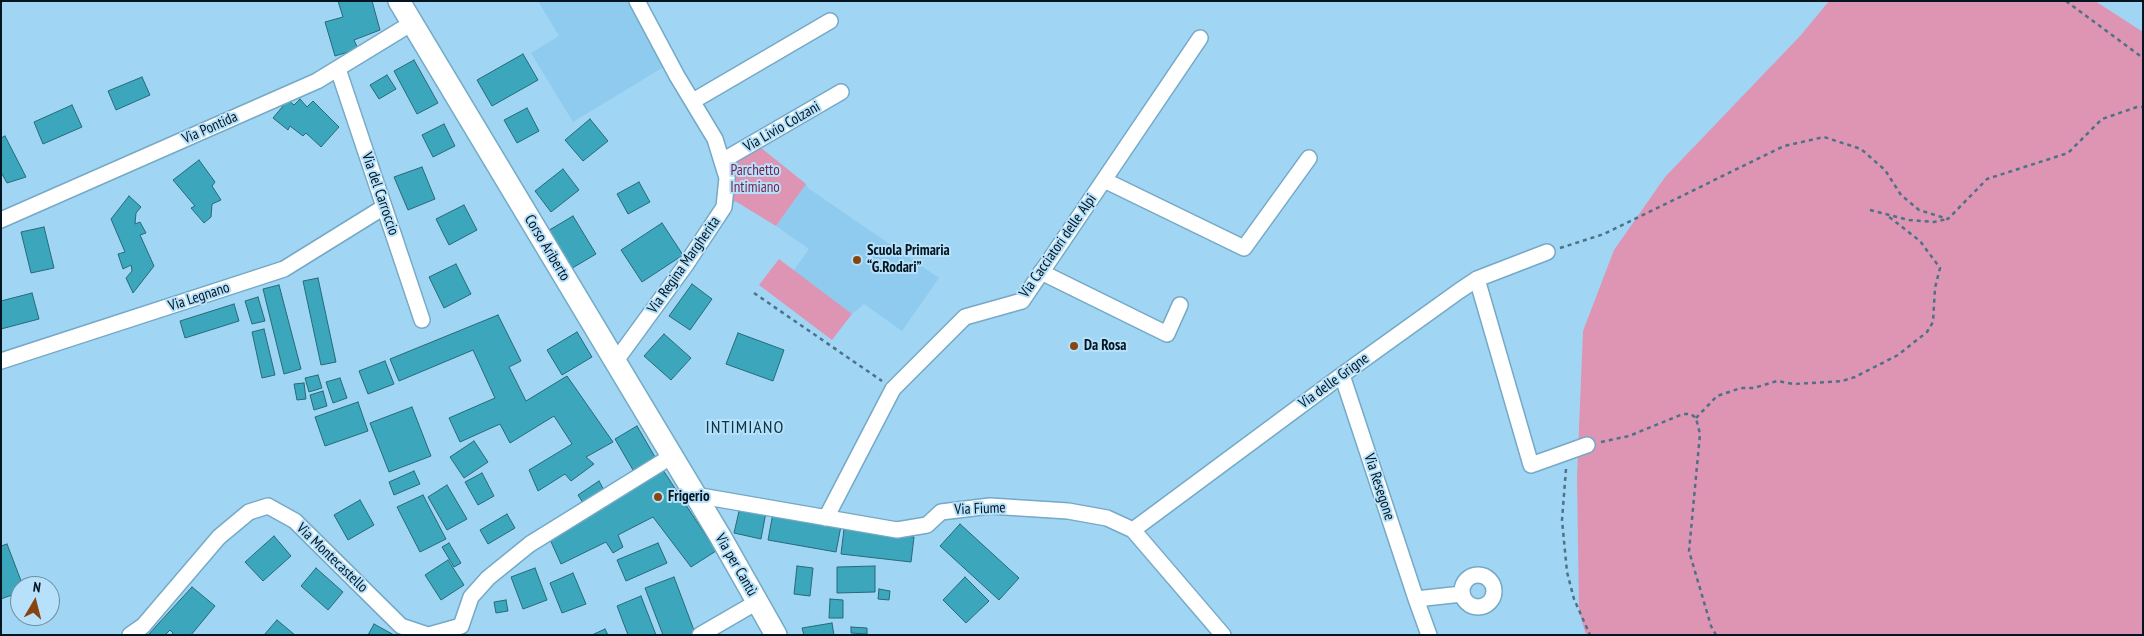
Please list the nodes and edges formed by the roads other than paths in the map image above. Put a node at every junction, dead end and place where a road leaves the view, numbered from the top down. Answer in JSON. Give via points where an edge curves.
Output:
{"nodes":[{"id":1,"x":399,"y":1,"type":"edge"},
{"id":2,"x":637,"y":1,"type":"edge"},
{"id":3,"x":830,"y":21,"type":"dead end"},
{"id":4,"x":412,"y":23,"type":"junction"},
{"id":5,"x":1200,"y":38,"type":"dead end"},
{"id":6,"x":338,"y":69,"type":"junction"},
{"id":7,"x":841,"y":92,"type":"dead end"},
{"id":8,"x":693,"y":102,"type":"junction"},
{"id":9,"x":1309,"y":158,"type":"dead end"},
{"id":10,"x":722,"y":161,"type":"junction"},
{"id":11,"x":1104,"y":180,"type":"junction"},
{"id":12,"x":384,"y":207,"type":"junction"},
{"id":13,"x":1,"y":220,"type":"edge"},
{"id":14,"x":1547,"y":252,"type":"road end"},
{"id":15,"x":1041,"y":272,"type":"junction"},
{"id":16,"x":1478,"y":279,"type":"junction"},
{"id":17,"x":1180,"y":305,"type":"dead end"},
{"id":18,"x":422,"y":320,"type":"dead end"},
{"id":19,"x":1,"y":361,"type":"edge"},
{"id":20,"x":615,"y":362,"type":"junction"},
{"id":21,"x":1342,"y":375,"type":"junction"},
{"id":22,"x":1587,"y":445,"type":"road end"},
{"id":23,"x":672,"y":456,"type":"junction"},
{"id":24,"x":695,"y":495,"type":"junction"},
{"id":25,"x":826,"y":518,"type":"junction"},
{"id":26,"x":1133,"y":530,"type":"junction"},
{"id":27,"x":1462,"y":594,"type":"dead end"},
{"id":28,"x":1416,"y":599,"type":"junction"},
{"id":29,"x":757,"y":602,"type":"junction"},
{"id":30,"x":130,"y":635,"type":"edge"},
{"id":31,"x":428,"y":635,"type":"edge"},
{"id":32,"x":700,"y":635,"type":"edge"},
{"id":33,"x":776,"y":635,"type":"edge"},
{"id":34,"x":1223,"y":635,"type":"edge"},
{"id":35,"x":1429,"y":635,"type":"edge"}],
"edges":[{"from":1,"to":4,"type":"street","name":"Corso Ariberto"},
{"from":2,"to":8,"type":"street","name":"Via Regina Margherita"},
{"from":3,"to":8,"type":"street"},
{"from":4,"to":6,"type":"street","name":"Via Pontida"},
{"from":4,"to":20,"type":"street","name":"Corso Ariberto"},
{"from":5,"to":11,"type":"street","name":"Via Cacciatori delle Alpi"},
{"from":6,"to":12,"type":"street","name":"Via del Carroccio"},
{"from":6,"to":13,"type":"street","name":"Via Pontida","via":[[317,82]]},
{"from":7,"to":10,"type":"street","name":"Via Livio Colzani"},
{"from":8,"to":10,"type":"street","name":"Via Regina Margherita","via":[[715,139]]},
{"from":9,"to":11,"type":"street","via":[[1244,248]]},
{"from":10,"to":20,"type":"street","name":"Via Regina Margherita","via":[[727,178],[724,207]]},
{"from":11,"to":15,"type":"street","name":"Via Cacciatori delle Alpi"},
{"from":12,"to":18,"type":"street","name":"Via del Carroccio"},
{"from":12,"to":19,"type":"street","name":"Via Legnano","via":[[284,269]]},
{"from":14,"to":16,"type":"street","name":"Via delle Grigne"},
{"from":15,"to":17,"type":"street","via":[[1167,334]]},
{"from":15,"to":25,"type":"street","name":"Via Cacciatori delle Alpi","via":[[1022,301],[965,317],[893,389]]},
{"from":16,"to":21,"type":"street","name":"Via delle Grigne"},
{"from":16,"to":22,"type":"street","via":[[1531,465]]},
{"from":20,"to":23,"type":"street","name":"Corso Ariberto"},
{"from":21,"to":26,"type":"street","name":"Via delle Grigne"},
{"from":21,"to":28,"type":"street","name":"Via Resegone"},
{"from":23,"to":24,"type":"street","name":"Corso Ariberto"},
{"from":23,"to":31,"type":"street","name":"Via Montecastello","via":[[530,544],[488,578],[471,597],[461,626]]},
{"from":24,"to":25,"type":"street","name":"Via Fiume"},
{"from":24,"to":29,"type":"street","name":"Via per Cantù"},
{"from":25,"to":26,"type":"street","name":"Via Fiume","via":[[896,530],[927,524],[941,512],[990,506],[1068,511],[1107,518]]},
{"from":26,"to":34,"type":"street","name":"Via Fiume"},
{"from":27,"to":28,"type":"street"},
{"from":28,"to":35,"type":"street","name":"Via Resegone"},
{"from":29,"to":32,"type":"street"},
{"from":29,"to":33,"type":"street","name":"Via per Cantù"},
{"from":30,"to":31,"type":"street","name":"Via Montecastello","via":[[143,626],[219,537],[249,512],[268,506],[295,521],[401,626]]}]}
